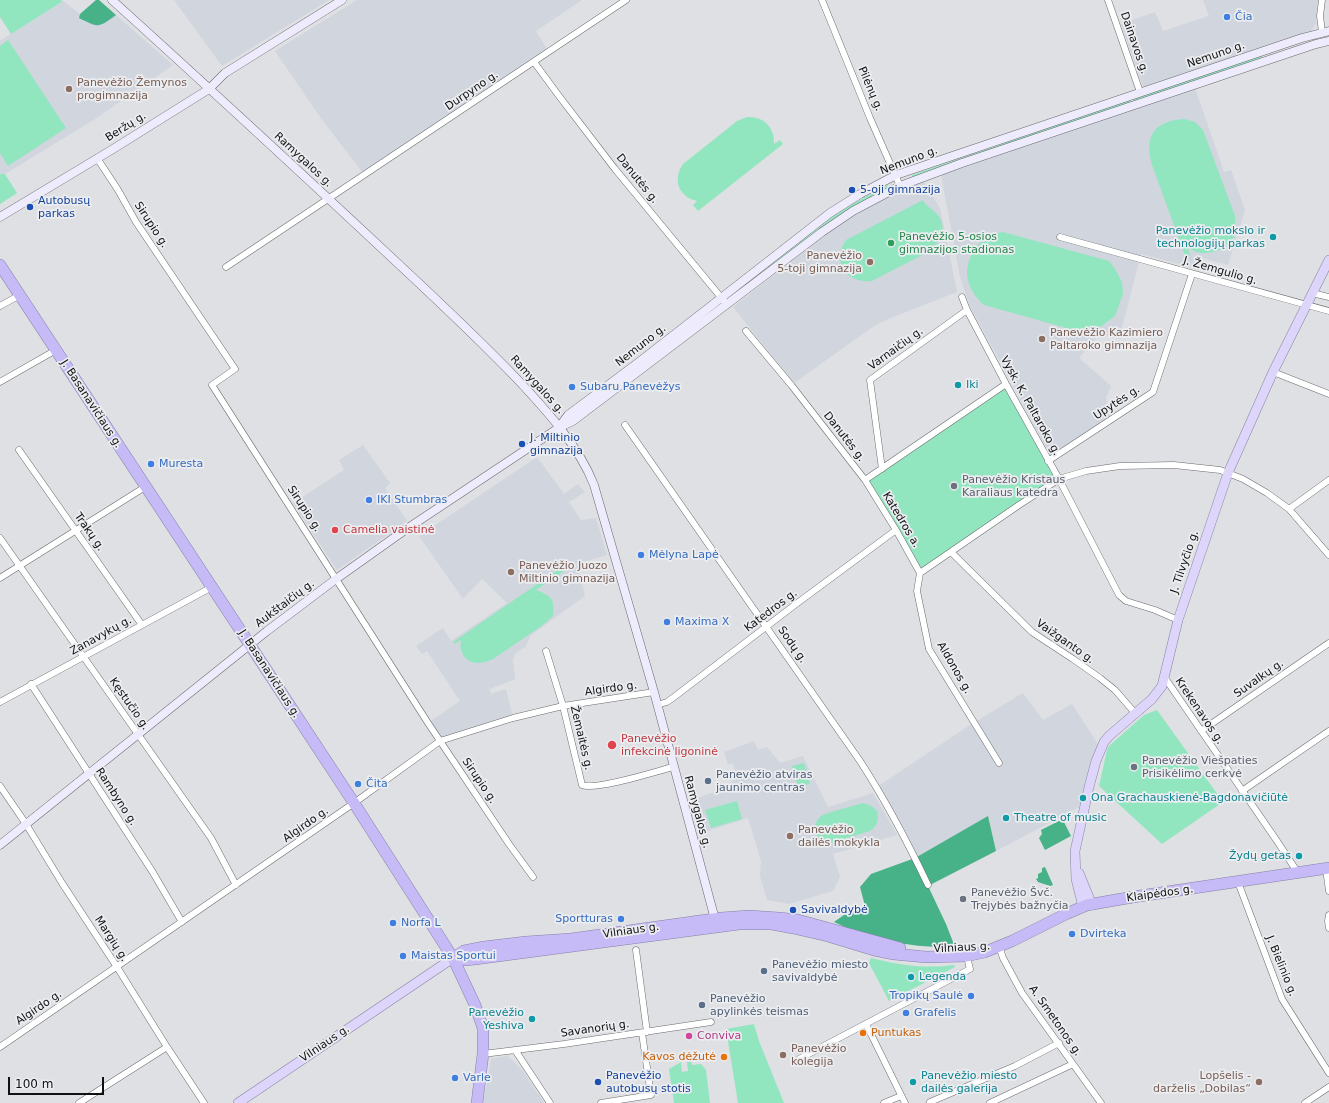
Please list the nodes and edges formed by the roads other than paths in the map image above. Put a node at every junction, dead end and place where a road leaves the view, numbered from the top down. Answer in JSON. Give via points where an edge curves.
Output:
{"nodes":[{"id":1,"x":112,"y":0,"type":"edge"},
{"id":2,"x":342,"y":0,"type":"edge"},
{"id":3,"x":626,"y":0,"type":"edge"},
{"id":4,"x":822,"y":0,"type":"edge"},
{"id":5,"x":1108,"y":0,"type":"edge"},
{"id":6,"x":1322,"y":0,"type":"edge"},
{"id":7,"x":1326,"y":31,"type":"edge"},
{"id":8,"x":1329,"y":41,"type":"edge"},
{"id":9,"x":534,"y":62,"type":"junction"},
{"id":10,"x":209,"y":89,"type":"junction"},
{"id":11,"x":1140,"y":92,"type":"junction"},
{"id":12,"x":97,"y":158,"type":"junction"},
{"id":13,"x":896,"y":176,"type":"junction"},
{"id":14,"x":900,"y":186,"type":"junction"},
{"id":15,"x":329,"y":199,"type":"junction"},
{"id":16,"x":0,"y":217,"type":"edge"},
{"id":17,"x":1060,"y":237,"type":"dead end"},
{"id":18,"x":1329,"y":260,"type":"edge"},
{"id":19,"x":0,"y":265,"type":"edge"},
{"id":20,"x":226,"y":267,"type":"dead end"},
{"id":21,"x":1192,"y":274,"type":"junction"},
{"id":22,"x":1312,"y":293,"type":"junction"},
{"id":23,"x":20,"y":295,"type":"junction"},
{"id":24,"x":962,"y":297,"type":"dead end"},
{"id":25,"x":1329,"y":297,"type":"edge"},
{"id":26,"x":721,"y":298,"type":"junction"},
{"id":27,"x":727,"y":305,"type":"junction"},
{"id":28,"x":1305,"y":305,"type":"junction"},
{"id":29,"x":0,"y":306,"type":"edge"},
{"id":30,"x":967,"y":310,"type":"junction"},
{"id":31,"x":1329,"y":311,"type":"edge"},
{"id":32,"x":746,"y":331,"type":"dead end"},
{"id":33,"x":56,"y":350,"type":"junction"},
{"id":34,"x":1272,"y":372,"type":"junction"},
{"id":35,"x":0,"y":382,"type":"edge"},
{"id":36,"x":1006,"y":384,"type":"junction"},
{"id":37,"x":1329,"y":394,"type":"edge"},
{"id":38,"x":625,"y":424,"type":"dead end"},
{"id":39,"x":560,"y":427,"type":"junction"},
{"id":40,"x":19,"y":450,"type":"dead end"},
{"id":41,"x":519,"y":455,"type":"joint"},
{"id":42,"x":1048,"y":461,"type":"junction"},
{"id":43,"x":882,"y":469,"type":"junction"},
{"id":44,"x":1228,"y":473,"type":"junction"},
{"id":45,"x":1059,"y":479,"type":"junction"},
{"id":46,"x":864,"y":480,"type":"junction"},
{"id":47,"x":1329,"y":480,"type":"edge"},
{"id":48,"x":145,"y":487,"type":"junction"},
{"id":49,"x":1289,"y":509,"type":"junction"},
{"id":50,"x":76,"y":530,"type":"junction"},
{"id":51,"x":896,"y":530,"type":"junction"},
{"id":52,"x":0,"y":538,"type":"edge"},
{"id":53,"x":951,"y":552,"type":"junction"},
{"id":54,"x":1329,"y":556,"type":"edge"},
{"id":55,"x":19,"y":565,"type":"junction"},
{"id":56,"x":920,"y":573,"type":"junction"},
{"id":57,"x":0,"y":578,"type":"edge"},
{"id":58,"x":336,"y":579,"type":"junction"},
{"id":59,"x":212,"y":587,"type":"junction"},
{"id":60,"x":1178,"y":620,"type":"junction"},
{"id":61,"x":142,"y":625,"type":"junction"},
{"id":62,"x":767,"y":626,"type":"junction"},
{"id":63,"x":1329,"y":643,"type":"edge"},
{"id":64,"x":250,"y":644,"type":"junction"},
{"id":65,"x":546,"y":651,"type":"dead end"},
{"id":66,"x":84,"y":658,"type":"junction"},
{"id":67,"x":1165,"y":678,"type":"junction"},
{"id":68,"x":31,"y":684,"type":"junction"},
{"id":69,"x":654,"y":692,"type":"junction"},
{"id":70,"x":0,"y":702,"type":"edge"},
{"id":71,"x":657,"y":705,"type":"junction"},
{"id":72,"x":563,"y":706,"type":"junction"},
{"id":73,"x":1135,"y":713,"type":"junction"},
{"id":74,"x":1329,"y":731,"type":"edge"},
{"id":75,"x":1201,"y":732,"type":"junction"},
{"id":76,"x":138,"y":734,"type":"junction"},
{"id":77,"x":440,"y":741,"type":"junction"},
{"id":78,"x":999,"y":763,"type":"dead end"},
{"id":79,"x":673,"y":767,"type":"junction"},
{"id":80,"x":89,"y":773,"type":"junction"},
{"id":81,"x":0,"y":786,"type":"edge"},
{"id":82,"x":1242,"y":791,"type":"junction"},
{"id":83,"x":354,"y":803,"type":"junction"},
{"id":84,"x":26,"y":824,"type":"junction"},
{"id":85,"x":0,"y":845,"type":"edge"},
{"id":86,"x":1327,"y":869,"type":"edge"},
{"id":87,"x":1298,"y":873,"type":"junction"},
{"id":88,"x":533,"y":877,"type":"dead end"},
{"id":89,"x":1238,"y":882,"type":"junction"},
{"id":90,"x":236,"y":885,"type":"junction"},
{"id":91,"x":928,"y":886,"type":"dead end"},
{"id":92,"x":1329,"y":891,"type":"edge"},
{"id":93,"x":1087,"y":906,"type":"junction"},
{"id":94,"x":1329,"y":915,"type":"edge"},
{"id":95,"x":182,"y":922,"type":"junction"},
{"id":96,"x":716,"y":923,"type":"junction"},
{"id":97,"x":1329,"y":928,"type":"edge"},
{"id":98,"x":999,"y":946,"type":"junction"},
{"id":99,"x":636,"y":950,"type":"dead end"},
{"id":100,"x":965,"y":953,"type":"junction"},
{"id":101,"x":453,"y":958,"type":"junction"},
{"id":102,"x":117,"y":966,"type":"junction"},
{"id":103,"x":711,"y":1022,"type":"dead end"},
{"id":104,"x":866,"y":1024,"type":"junction"},
{"id":105,"x":645,"y":1032,"type":"junction"},
{"id":106,"x":1059,"y":1044,"type":"junction"},
{"id":107,"x":0,"y":1047,"type":"edge"},
{"id":108,"x":167,"y":1047,"type":"junction"},
{"id":109,"x":515,"y":1050,"type":"junction"},
{"id":110,"x":482,"y":1054,"type":"junction"},
{"id":111,"x":798,"y":1059,"type":"dead end"},
{"id":112,"x":1073,"y":1064,"type":"junction"},
{"id":113,"x":1329,"y":1073,"type":"edge"},
{"id":114,"x":1329,"y":1087,"type":"edge"},
{"id":115,"x":901,"y":1096,"type":"junction"},
{"id":116,"x":930,"y":1102,"type":"dead end"},
{"id":117,"x":79,"y":1103,"type":"edge"},
{"id":118,"x":204,"y":1103,"type":"edge"},
{"id":119,"x":238,"y":1103,"type":"edge"},
{"id":120,"x":476,"y":1103,"type":"edge"},
{"id":121,"x":550,"y":1103,"type":"edge"},
{"id":122,"x":601,"y":1103,"type":"edge"},
{"id":123,"x":884,"y":1103,"type":"edge"},
{"id":124,"x":905,"y":1103,"type":"edge"},
{"id":125,"x":990,"y":1103,"type":"edge"},
{"id":126,"x":1101,"y":1103,"type":"edge"},
{"id":127,"x":1304,"y":1103,"type":"edge"}],
"edges":[{"from":1,"to":10,"type":"main road","name":"Ramygalos g."},
{"from":2,"to":10,"type":"main road","name":"Beržų g.","via":[[225,73]]},
{"from":3,"to":9,"type":"street","name":"Durpyno g."},
{"from":4,"to":13,"type":"street","name":"Pilėnų g."},
{"from":5,"to":11,"type":"street","name":"Dainavos g."},
{"from":6,"to":7,"type":"street","via":[[1320,16]]},
{"from":7,"to":11,"type":"main road","name":"Nemuno g."},
{"from":8,"to":14,"type":"main road","name":"Nemuno g."},
{"from":9,"to":15,"type":"street","name":"Durpyno g."},
{"from":9,"to":26,"type":"street","name":"Danutės g.","via":[[615,169]]},
{"from":10,"to":12,"type":"main road","name":"Beržų g."},
{"from":10,"to":15,"type":"main road","name":"Ramygalos g."},
{"from":11,"to":13,"type":"main road","name":"Nemuno g."},
{"from":12,"to":16,"type":"main road","name":"Beržų g."},
{"from":12,"to":58,"type":"street","name":"Sirupio g.","via":[[136,222],[234,368],[212,385]]},
{"from":13,"to":14,"type":"street","name":"Pilėnų g."},
{"from":13,"to":26,"type":"main road","name":"Nemuno g.","via":[[830,213]]},
{"from":14,"to":27,"type":"main road","name":"Nemuno g.","via":[[822,232]]},
{"from":15,"to":20,"type":"street","name":"Durpyno g."},
{"from":15,"to":39,"type":"main road","name":"Ramygalos g.","via":[[492,352]]},
{"from":17,"to":21,"type":"street","name":"J. Žemgulio g."},
{"from":18,"to":22,"type":"main road","name":"J. Tilvyčio g."},
{"from":19,"to":23,"type":"highway","name":"J. Basanavičiaus g."},
{"from":21,"to":28,"type":"street","name":"J. Žemgulio g."},
{"from":21,"to":42,"type":"street","name":"Upytės g.","via":[[1153,392]]},
{"from":22,"to":25,"type":"street"},
{"from":22,"to":28,"type":"main road","name":"J. Tilvyčio g."},
{"from":23,"to":29,"type":"street"},
{"from":23,"to":33,"type":"highway","name":"J. Basanavičiaus g."},
{"from":24,"to":30,"type":"street","name":"Vysk. K. Paltaroko g."},
{"from":26,"to":27,"type":"street","name":"Danutės g."},
{"from":26,"to":39,"type":"main road","name":"Nemuno g.","via":[[568,415]]},
{"from":27,"to":39,"type":"main road","name":"Nemuno g.","via":[[584,414]]},
{"from":28,"to":31,"type":"street","name":"J. Žemgulio g."},
{"from":28,"to":34,"type":"main road","name":"J. Tilvyčio g."},
{"from":30,"to":36,"type":"street","name":"Vysk. K. Paltaroko g."},
{"from":30,"to":43,"type":"street","name":"Varnaičių g.","via":[[870,380]]},
{"from":32,"to":46,"type":"street","name":"Danutės g."},
{"from":33,"to":35,"type":"street"},
{"from":33,"to":48,"type":"highway","name":"J. Basanavičiaus g."},
{"from":34,"to":37,"type":"street"},
{"from":34,"to":44,"type":"main road","name":"J. Tilvyčio g."},
{"from":36,"to":42,"type":"street","name":"Vysk. K. Paltaroko g."},
{"from":36,"to":43,"type":"street"},
{"from":38,"to":62,"type":"street","name":"Sodų g."},
{"from":39,"to":41,"type":"main road","name":"Nemuno g."},
{"from":39,"to":69,"type":"main road","name":"Ramygalos g.","via":[[586,467],[594,485]]},
{"from":40,"to":50,"type":"street","name":"Trakų g."},
{"from":41,"to":58,"type":"main road","name":"Aukštaičių g."},
{"from":42,"to":45,"type":"street","name":"Vysk. K. Paltaroko g."},
{"from":43,"to":46,"type":"street"},
{"from":44,"to":45,"type":"street","via":[[1174,465],[1120,466],[1086,471]]},
{"from":44,"to":49,"type":"street","via":[[1256,485]]},
{"from":44,"to":60,"type":"main road","name":"J. Tilvyčio g."},
{"from":45,"to":53,"type":"street"},
{"from":45,"to":60,"type":"street","name":"Vysk. K. Paltaroko g.","via":[[1119,596]]},
{"from":46,"to":51,"type":"street","name":"Katedros a."},
{"from":47,"to":49,"type":"street"},
{"from":48,"to":50,"type":"street"},
{"from":48,"to":59,"type":"highway","name":"J. Basanavičiaus g."},
{"from":49,"to":54,"type":"street"},
{"from":50,"to":55,"type":"street"},
{"from":50,"to":61,"type":"street","name":"Trakų g."},
{"from":51,"to":56,"type":"street","name":"Katedros a."},
{"from":51,"to":62,"type":"street","name":"Katedros g."},
{"from":52,"to":55,"type":"street","name":"Kęstučio g."},
{"from":53,"to":56,"type":"street"},
{"from":53,"to":73,"type":"street","name":"Vaižganto g.","via":[[1032,632],[1100,678],[1115,690]]},
{"from":55,"to":57,"type":"street"},
{"from":55,"to":66,"type":"street","name":"Kęstučio g."},
{"from":56,"to":78,"type":"street","name":"Aldonos g.","via":[[917,591],[929,649]]},
{"from":58,"to":64,"type":"main road","name":"Aukštaičių g."},
{"from":58,"to":77,"type":"street","name":"Sirupio g."},
{"from":59,"to":61,"type":"street","name":"Zanavykų g."},
{"from":59,"to":64,"type":"highway","name":"J. Basanavičiaus g."},
{"from":60,"to":67,"type":"main road","name":"J. Tilvyčio g."},
{"from":61,"to":66,"type":"street","name":"Zanavykų g."},
{"from":62,"to":71,"type":"street","name":"Katedros g.","via":[[674,697]]},
{"from":62,"to":91,"type":"street","name":"Sodų g.","via":[[877,787]]},
{"from":63,"to":75,"type":"street","name":"Suvalkų g."},
{"from":64,"to":76,"type":"main road","name":"Aukštaičių g."},
{"from":64,"to":83,"type":"highway","name":"J. Basanavičiaus g."},
{"from":65,"to":72,"type":"street","name":"Žemaitės g."},
{"from":66,"to":68,"type":"street","name":"Zanavykų g."},
{"from":66,"to":76,"type":"street","name":"Kęstučio g."},
{"from":67,"to":73,"type":"main road","name":"J. Tilvyčio g.","via":[[1158,693]]},
{"from":67,"to":75,"type":"street","name":"Krekenavos g."},
{"from":68,"to":70,"type":"street","name":"Zanavykų g."},
{"from":68,"to":80,"type":"street","name":"Rambyno g."},
{"from":69,"to":71,"type":"main road","name":"Ramygalos g."},
{"from":69,"to":72,"type":"street","name":"Algirdo g."},
{"from":71,"to":79,"type":"main road","name":"Ramygalos g."},
{"from":72,"to":77,"type":"street","name":"Algirdo g.","via":[[513,718]]},
{"from":72,"to":79,"type":"street","name":"Žemaitės g.","via":[[581,783],[584,786],[623,781]]},
{"from":73,"to":93,"type":"main road","name":"J. Tilvyčio g.","via":[[1104,742],[1089,787],[1075,851],[1076,867],[1088,892]]},
{"from":74,"to":82,"type":"street"},
{"from":75,"to":82,"type":"street","name":"Krekenavos g."},
{"from":76,"to":80,"type":"main road","name":"Aukštaičių g."},
{"from":76,"to":90,"type":"street","name":"Kęstučio g.","via":[[211,838]]},
{"from":77,"to":83,"type":"street","name":"Algirdo g."},
{"from":77,"to":88,"type":"street","name":"Sirupio g."},
{"from":79,"to":96,"type":"main road","name":"Ramygalos g."},
{"from":80,"to":84,"type":"main road","name":"Aukštaičių g."},
{"from":80,"to":95,"type":"street","name":"Rambyno g.","via":[[152,870]]},
{"from":81,"to":84,"type":"street","name":"Margių g."},
{"from":82,"to":87,"type":"street","name":"Krekenavos g."},
{"from":83,"to":90,"type":"street","name":"Algirdo g."},
{"from":83,"to":101,"type":"highway","name":"J. Basanavičiaus g."},
{"from":84,"to":85,"type":"main road","name":"Aukštaičių g."},
{"from":84,"to":102,"type":"street","name":"Margių g."},
{"from":86,"to":87,"type":"highway","name":"Klaipėdos g."},
{"from":86,"to":92,"type":"street"},
{"from":87,"to":89,"type":"highway","name":"Klaipėdos g."},
{"from":89,"to":93,"type":"highway","name":"Klaipėdos g."},
{"from":89,"to":113,"type":"street","name":"J. Bielinio g.","via":[[1282,999]]},
{"from":90,"to":95,"type":"street","name":"Algirdo g."},
{"from":93,"to":98,"type":"highway","name":"Klaipėdos g."},
{"from":94,"to":97,"type":"street"},
{"from":95,"to":102,"type":"street","name":"Algirdo g."},
{"from":96,"to":100,"type":"highway","name":"Vilniaus g.","via":[[772,924],[894,954],[926,957]]},
{"from":96,"to":101,"type":"highway","name":"Vilniaus g.","via":[[475,959]]},
{"from":98,"to":100,"type":"highway","name":"Vilniaus g."},
{"from":98,"to":106,"type":"street","name":"A. Smetonos g.","via":[[1022,993]]},
{"from":99,"to":105,"type":"street"},
{"from":100,"to":104,"type":"street","via":[[970,970]]},
{"from":101,"to":110,"type":"highway","name":"J. Basanavičiaus g.","via":[[480,1017],[483,1028]]},
{"from":101,"to":119,"type":"main road","name":"Vilniaus g."},
{"from":102,"to":107,"type":"street","name":"Algirdo g."},
{"from":102,"to":108,"type":"street","name":"Margių g."},
{"from":103,"to":105,"type":"street","name":"Savanorių g."},
{"from":104,"to":111,"type":"street"},
{"from":104,"to":115,"type":"street"},
{"from":105,"to":109,"type":"street","name":"Savanorių g."},
{"from":105,"to":122,"type":"street","via":[[652,1095]]},
{"from":106,"to":112,"type":"street","name":"A. Smetonos g."},
{"from":106,"to":116,"type":"street","via":[[1015,1066]]},
{"from":108,"to":117,"type":"street"},
{"from":108,"to":118,"type":"street","name":"Margių g."},
{"from":109,"to":110,"type":"street","name":"Savanorių g."},
{"from":109,"to":121,"type":"street"},
{"from":110,"to":120,"type":"highway","name":"J. Basanavičiaus g."},
{"from":112,"to":125,"type":"street"},
{"from":112,"to":126,"type":"street","name":"A. Smetonos g."},
{"from":114,"to":127,"type":"street"},
{"from":115,"to":123,"type":"street"},
{"from":115,"to":124,"type":"street"}]}
